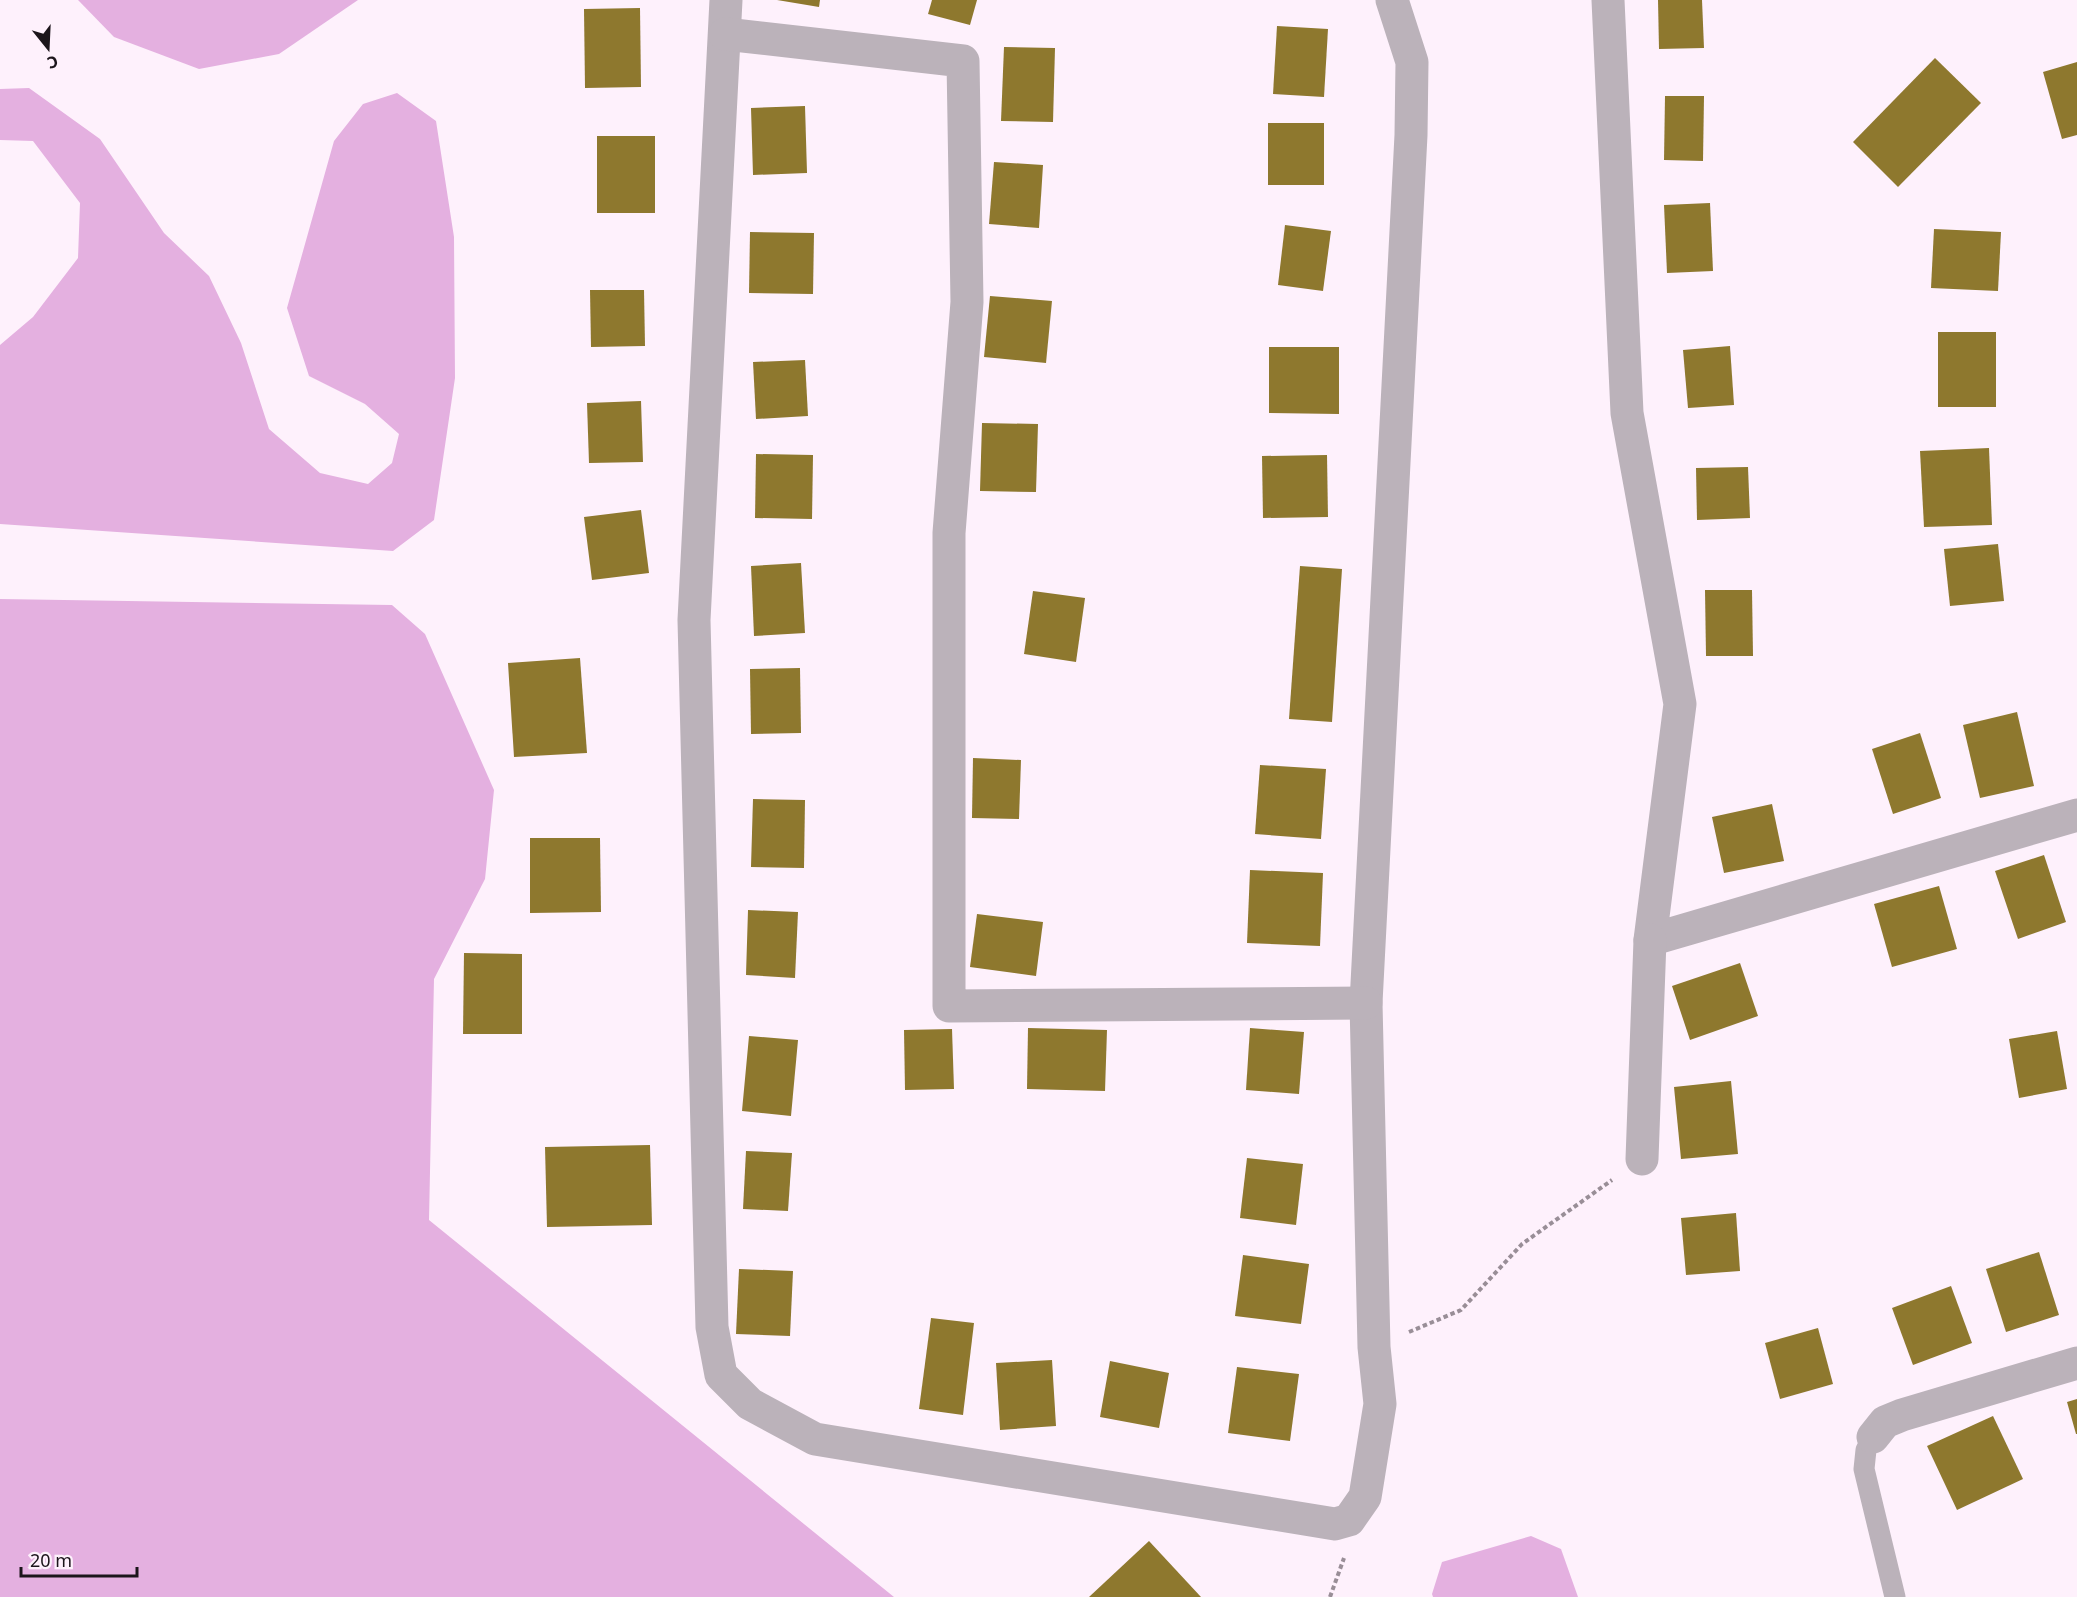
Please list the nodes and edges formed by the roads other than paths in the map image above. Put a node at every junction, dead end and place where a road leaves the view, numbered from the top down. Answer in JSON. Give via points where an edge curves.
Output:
{"nodes":[{"id":1,"x":726,"y":0,"type":"edge"},
{"id":2,"x":1392,"y":0,"type":"edge"},
{"id":3,"x":1608,"y":0,"type":"edge"},
{"id":4,"x":725,"y":34,"type":"junction"},
{"id":5,"x":2077,"y":815,"type":"edge"},
{"id":6,"x":1650,"y":940,"type":"junction"},
{"id":7,"x":1366,"y":1003,"type":"junction"},
{"id":8,"x":1642,"y":1159,"type":"road end"},
{"id":9,"x":2077,"y":1363,"type":"edge"},
{"id":10,"x":1873,"y":1437,"type":"joint"},
{"id":11,"x":1895,"y":1597,"type":"edge"}],
"edges":[{"from":1,"to":4,"type":"street"},
{"from":2,"to":7,"type":"street","via":[[1412,62],[1411,135]]},
{"from":3,"to":6,"type":"street","via":[[1627,413],[1680,704]]},
{"from":4,"to":7,"type":"street","via":[[963,61],[967,302],[949,533],[949,1006]]},
{"from":4,"to":7,"type":"street","via":[[694,620],[712,1327],[722,1376],[750,1404],[815,1439],[1335,1524],[1349,1520],[1365,1497],[1380,1404],[1374,1347]]},
{"from":5,"to":6,"type":"street"},
{"from":6,"to":8,"type":"street"},
{"from":9,"to":10,"type":"street","via":[[1902,1415],[1885,1422]]},
{"from":10,"to":11,"type":"lane","via":[[1866,1450],[1864,1469]]}]}
